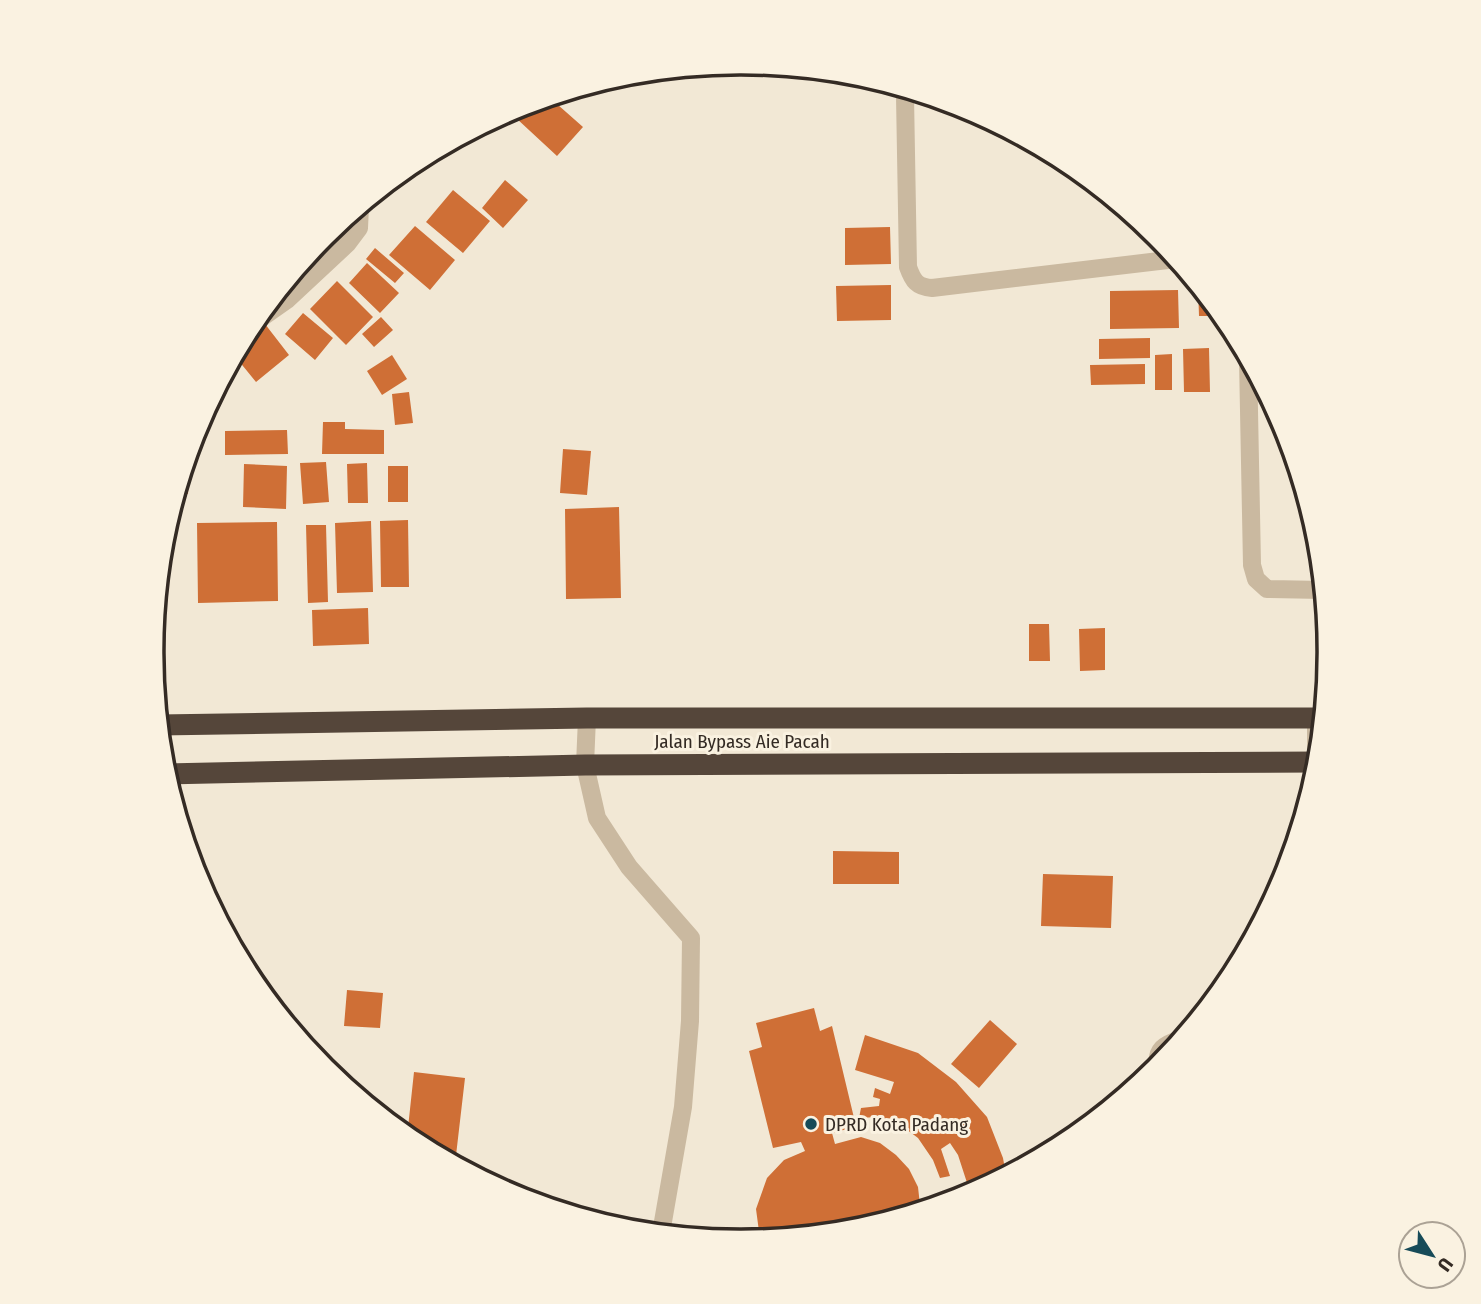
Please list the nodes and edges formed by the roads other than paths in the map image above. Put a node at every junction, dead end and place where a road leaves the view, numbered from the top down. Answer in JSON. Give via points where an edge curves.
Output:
{"nodes":[{"id":1,"x":905,"y":100,"type":"edge"},
{"id":2,"x":359,"y":219,"type":"edge"},
{"id":3,"x":1163,"y":261,"type":"edge"},
{"id":4,"x":280,"y":305,"type":"edge"},
{"id":5,"x":1248,"y":379,"type":"edge"},
{"id":6,"x":1313,"y":590,"type":"edge"},
{"id":7,"x":587,"y":718,"type":"junction"},
{"id":8,"x":1313,"y":718,"type":"edge"},
{"id":9,"x":169,"y":725,"type":"edge"},
{"id":10,"x":585,"y":765,"type":"junction"},
{"id":11,"x":1306,"y":767,"type":"edge"},
{"id":12,"x":177,"y":774,"type":"edge"},
{"id":13,"x":663,"y":1224,"type":"edge"}],
"edges":[{"from":1,"to":3,"type":"street","via":[[908,267],[912,280],[921,287]]},
{"from":2,"to":4,"type":"street","via":[[359,228],[346,244]]},
{"from":5,"to":6,"type":"street","via":[[1256,579],[1267,589]]},
{"from":7,"to":8,"type":"highway"},
{"from":7,"to":9,"type":"highway"},
{"from":7,"to":10,"type":"street"},
{"from":10,"to":11,"type":"highway","name":"Jalan Bypass Aie Pacah"},
{"from":10,"to":12,"type":"highway","name":"Jalan Bypass Aie Pacah"},
{"from":10,"to":13,"type":"street","via":[[597,818],[629,867],[691,938],[683,1107]]}]}
